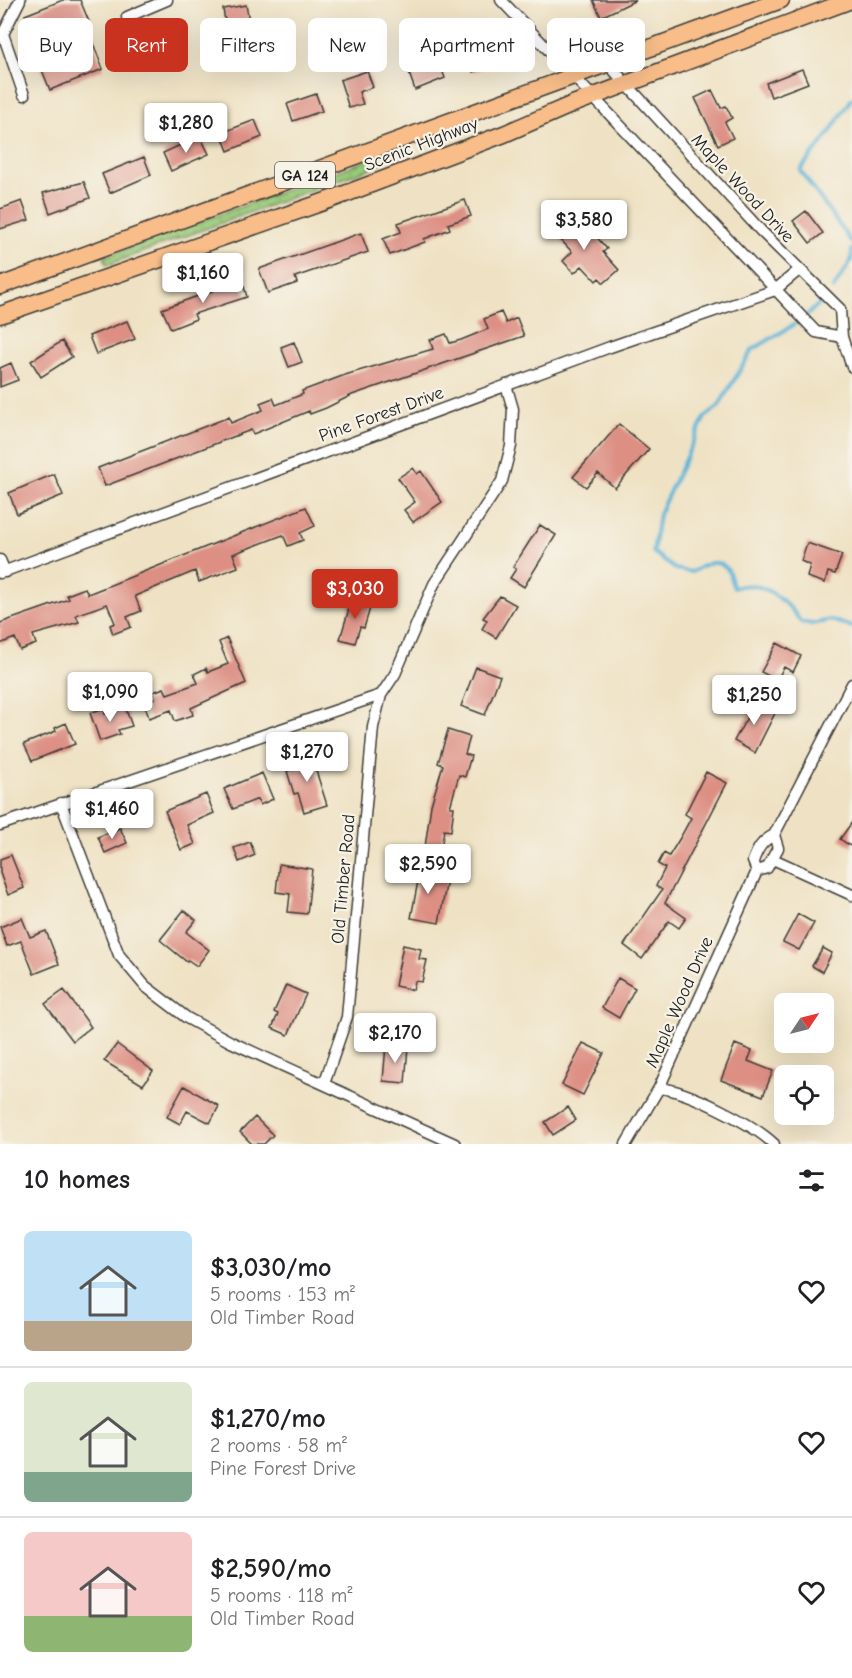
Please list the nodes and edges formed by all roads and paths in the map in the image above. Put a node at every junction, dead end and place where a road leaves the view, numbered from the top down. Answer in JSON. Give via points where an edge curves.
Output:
{"nodes":[{"id":1,"x":20,"y":0,"type":"edge"},
{"id":2,"x":167,"y":0,"type":"edge"},
{"id":3,"x":501,"y":0,"type":"edge"},
{"id":4,"x":781,"y":0,"type":"edge"},
{"id":5,"x":851,"y":0,"type":"edge"},
{"id":6,"x":128,"y":17,"type":"dead end"},
{"id":7,"x":645,"y":50,"type":"edge"},
{"id":8,"x":586,"y":72,"type":"edge"},
{"id":9,"x":615,"y":72,"type":"edge"},
{"id":10,"x":572,"y":77,"type":"junction"},
{"id":11,"x":626,"y":85,"type":"junction"},
{"id":12,"x":24,"y":95,"type":"dead end"},
{"id":13,"x":592,"y":97,"type":"junction"},
{"id":14,"x":799,"y":270,"type":"junction"},
{"id":15,"x":0,"y":286,"type":"edge"},
{"id":16,"x":775,"y":290,"type":"junction"},
{"id":17,"x":0,"y":315,"type":"edge"},
{"id":18,"x":852,"y":324,"type":"edge"},
{"id":19,"x":842,"y":337,"type":"junction"},
{"id":20,"x":852,"y":367,"type":"edge"},
{"id":21,"x":506,"y":385,"type":"junction"},
{"id":22,"x":0,"y":560,"type":"edge"},
{"id":23,"x":2,"y":572,"type":"edge"},
{"id":24,"x":852,"y":684,"type":"edge"},
{"id":25,"x":381,"y":695,"type":"junction"},
{"id":26,"x":61,"y":803,"type":"junction"},
{"id":27,"x":0,"y":825,"type":"edge"},
{"id":28,"x":774,"y":835,"type":"junction"},
{"id":29,"x":773,"y":859,"type":"junction"},
{"id":30,"x":757,"y":871,"type":"junction"},
{"id":31,"x":852,"y":895,"type":"edge"},
{"id":32,"x":324,"y":1084,"type":"junction"},
{"id":33,"x":659,"y":1088,"type":"junction"},
{"id":34,"x":455,"y":1144,"type":"edge"},
{"id":35,"x":626,"y":1144,"type":"edge"},
{"id":36,"x":774,"y":1144,"type":"edge"}],
"edges":[{"from":1,"to":12,"type":"street","via":[[3,34]]},
{"from":2,"to":6,"type":"street"},
{"from":3,"to":10,"type":"street"},
{"from":4,"to":7,"type":"highway","name":"Scenic Highway","number":"GA 124"},
{"from":5,"to":11,"type":"highway","name":"Scenic Highway","number":"GA 124"},
{"from":8,"to":10,"type":"highway","name":"Scenic Highway","number":"GA 124"},
{"from":9,"to":11,"type":"street","name":"Maple Wood Drive"},
{"from":10,"to":13,"type":"street"},
{"from":10,"to":15,"type":"highway","name":"Scenic Highway","number":"GA 124"},
{"from":11,"to":13,"type":"highway","name":"Scenic Highway","number":"GA 124"},
{"from":11,"to":14,"type":"street","name":"Maple Wood Drive"},
{"from":13,"to":16,"type":"street"},
{"from":13,"to":17,"type":"highway","name":"Scenic Highway","number":"GA 124","via":[[329,200]]},
{"from":14,"to":16,"type":"street"},
{"from":14,"to":19,"type":"street","name":"Maple Wood Drive","via":[[840,309]]},
{"from":16,"to":19,"type":"street","via":[[816,332]]},
{"from":16,"to":21,"type":"street","name":"Pine Forest Drive"},
{"from":18,"to":19,"type":"street"},
{"from":19,"to":20,"type":"street","name":"Maple Wood Drive"},
{"from":21,"to":23,"type":"street","name":"Pine Forest Drive"},
{"from":21,"to":25,"type":"street","name":"Old Timber Road","via":[[513,409],[511,446],[502,481],[434,584],[395,674]]},
{"from":22,"to":23,"type":"street"},
{"from":24,"to":28,"type":"street","name":"Maple Wood Drive"},
{"from":25,"to":26,"type":"street"},
{"from":25,"to":32,"type":"street","name":"Old Timber Road","via":[[373,726],[347,1017]]},
{"from":26,"to":27,"type":"street"},
{"from":26,"to":32,"type":"street","via":[[119,955],[145,986],[187,1017],[231,1042]]},
{"from":28,"to":29,"type":"street","name":"Maple Wood Drive","via":[[778,848]]},
{"from":28,"to":30,"type":"street","name":"Maple Wood Drive","via":[[763,841],[757,852],[753,861]]},
{"from":29,"to":30,"type":"street","name":"Maple Wood Drive","via":[[767,868]]},
{"from":29,"to":31,"type":"street"},
{"from":30,"to":33,"type":"street","name":"Maple Wood Drive"},
{"from":32,"to":34,"type":"street"},
{"from":33,"to":35,"type":"street","name":"Maple Wood Drive"},
{"from":33,"to":36,"type":"street","via":[[710,1105]]}]}
